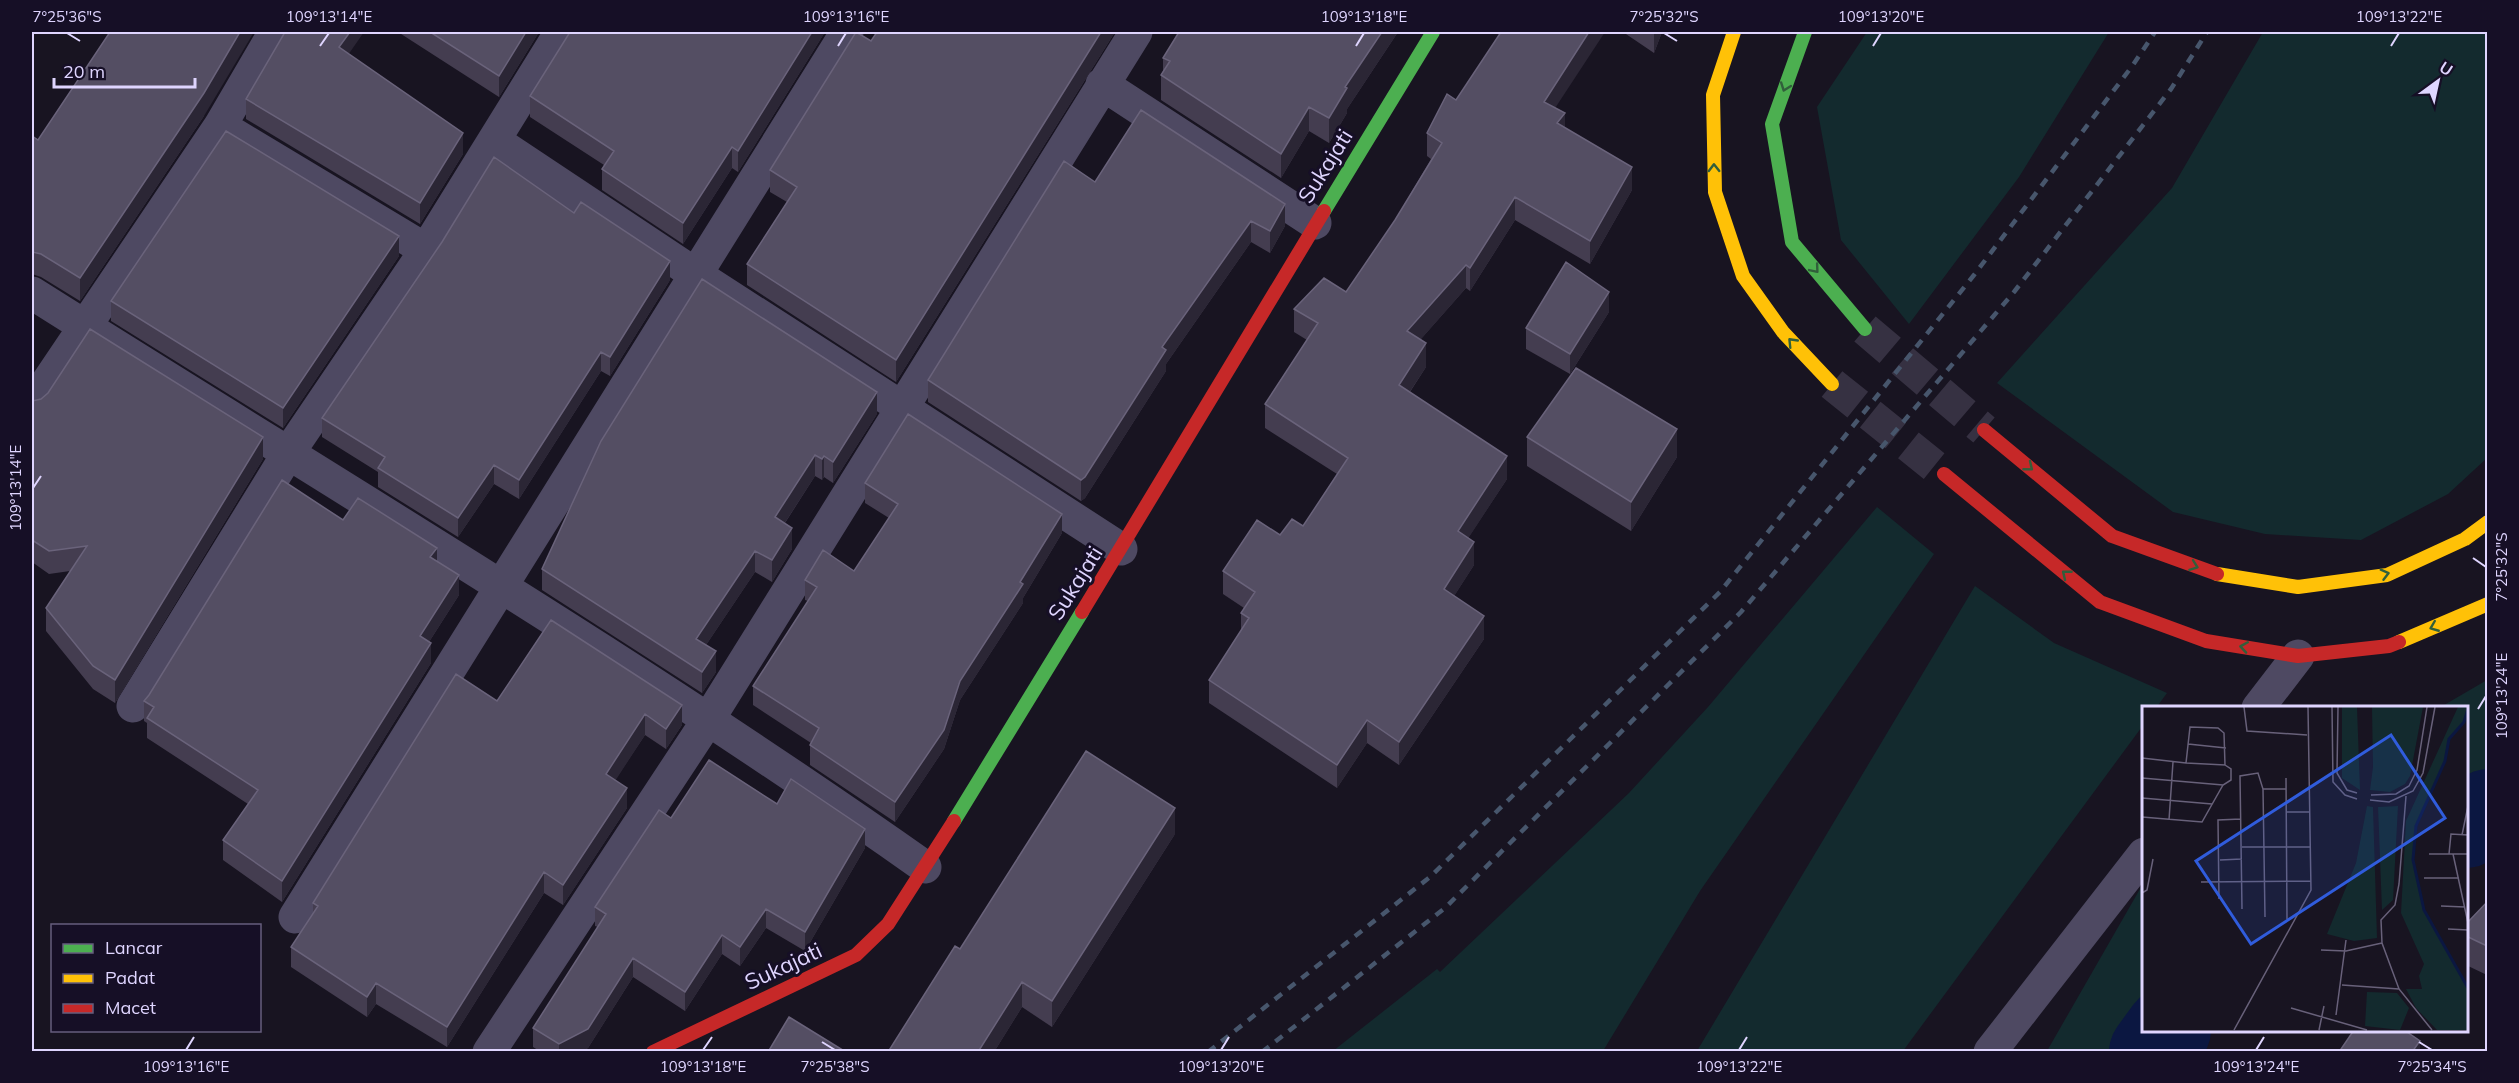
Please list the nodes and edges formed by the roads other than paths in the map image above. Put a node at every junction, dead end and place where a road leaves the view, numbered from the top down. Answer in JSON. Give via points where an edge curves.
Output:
{"nodes":[{"id":1,"x":275,"y":32,"type":"edge"},
{"id":2,"x":561,"y":32,"type":"edge"},
{"id":3,"x":847,"y":32,"type":"edge"},
{"id":4,"x":1136,"y":32,"type":"edge"},
{"id":5,"x":1433,"y":32,"type":"edge"},
{"id":6,"x":1734,"y":32,"type":"edge"},
{"id":7,"x":1805,"y":32,"type":"edge"},
{"id":8,"x":1102,"y":84,"type":"junction"},
{"id":9,"x":220,"y":126,"type":"junction"},
{"id":10,"x":495,"y":141,"type":"junction"},
{"id":11,"x":1315,"y":223,"type":"junction"},
{"id":12,"x":426,"y":250,"type":"junction"},
{"id":13,"x":695,"y":273,"type":"junction"},
{"id":14,"x":32,"y":293,"type":"edge"},
{"id":15,"x":85,"y":326,"type":"junction"},
{"id":16,"x":1865,"y":329,"type":"tunnel mouth"},
{"id":17,"x":1832,"y":384,"type":"tunnel mouth"},
{"id":18,"x":32,"y":405,"type":"edge"},
{"id":19,"x":902,"y":406,"type":"junction"},
{"id":20,"x":1984,"y":430,"type":"tunnel mouth"},
{"id":21,"x":289,"y":452,"type":"junction"},
{"id":22,"x":1944,"y":474,"type":"tunnel mouth"},
{"id":23,"x":2487,"y":522,"type":"edge"},
{"id":24,"x":1121,"y":549,"type":"junction"},
{"id":25,"x":500,"y":587,"type":"junction"},
{"id":26,"x":2487,"y":604,"type":"edge"},
{"id":27,"x":2298,"y":656,"type":"junction"},
{"id":28,"x":133,"y":706,"type":"dead end"},
{"id":29,"x":2260,"y":706,"type":"edge"},
{"id":30,"x":708,"y":720,"type":"junction"},
{"id":31,"x":2142,"y":857,"type":"edge"},
{"id":32,"x":925,"y":867,"type":"junction"},
{"id":33,"x":295,"y":918,"type":"dead end"},
{"id":34,"x":489,"y":1052,"type":"edge"},
{"id":35,"x":653,"y":1052,"type":"edge"},
{"id":36,"x":1990,"y":1052,"type":"edge"}],
"edges":[{"from":1,"to":9,"type":"street"},
{"from":2,"to":10,"type":"street"},
{"from":3,"to":13,"type":"street"},
{"from":4,"to":8,"type":"street"},
{"from":5,"to":11,"type":"main road","name":"Sukajati"},
{"from":17,"to":6,"type":"main road","one_way":true,"via":[[1783,332],[1743,276],[1714,192],[1713,95]]},
{"from":7,"to":16,"type":"main road","one_way":true,"via":[[1772,124],[1792,242]]},
{"from":8,"to":11,"type":"street"},
{"from":8,"to":19,"type":"street"},
{"from":9,"to":12,"type":"street"},
{"from":9,"to":15,"type":"street"},
{"from":10,"to":12,"type":"street"},
{"from":10,"to":13,"type":"street"},
{"from":11,"to":24,"type":"main road","name":"Sukajati"},
{"from":12,"to":21,"type":"street"},
{"from":13,"to":19,"type":"street"},
{"from":13,"to":25,"type":"street"},
{"from":14,"to":15,"type":"street"},
{"from":15,"to":18,"type":"street"},
{"from":15,"to":21,"type":"street"},
{"from":19,"to":24,"type":"street"},
{"from":19,"to":30,"type":"street"},
{"from":20,"to":23,"type":"main road","one_way":true,"via":[[2112,536],[2220,575],[2298,587],[2387,575],[2465,539]]},
{"from":21,"to":25,"type":"street"},
{"from":21,"to":28,"type":"street"},
{"from":27,"to":22,"type":"main road","one_way":true,"via":[[2206,641],[2100,602]]},
{"from":24,"to":32,"type":"main road","name":"Sukajati"},
{"from":25,"to":30,"type":"street"},
{"from":25,"to":33,"type":"street"},
{"from":26,"to":27,"type":"main road","one_way":true,"via":[[2389,646]]},
{"from":27,"to":29,"type":"street"},
{"from":30,"to":32,"type":"street"},
{"from":30,"to":34,"type":"street"},
{"from":31,"to":36,"type":"street"},
{"from":32,"to":35,"type":"main road","name":"Sukajati","via":[[888,924],[856,955]]}]}
